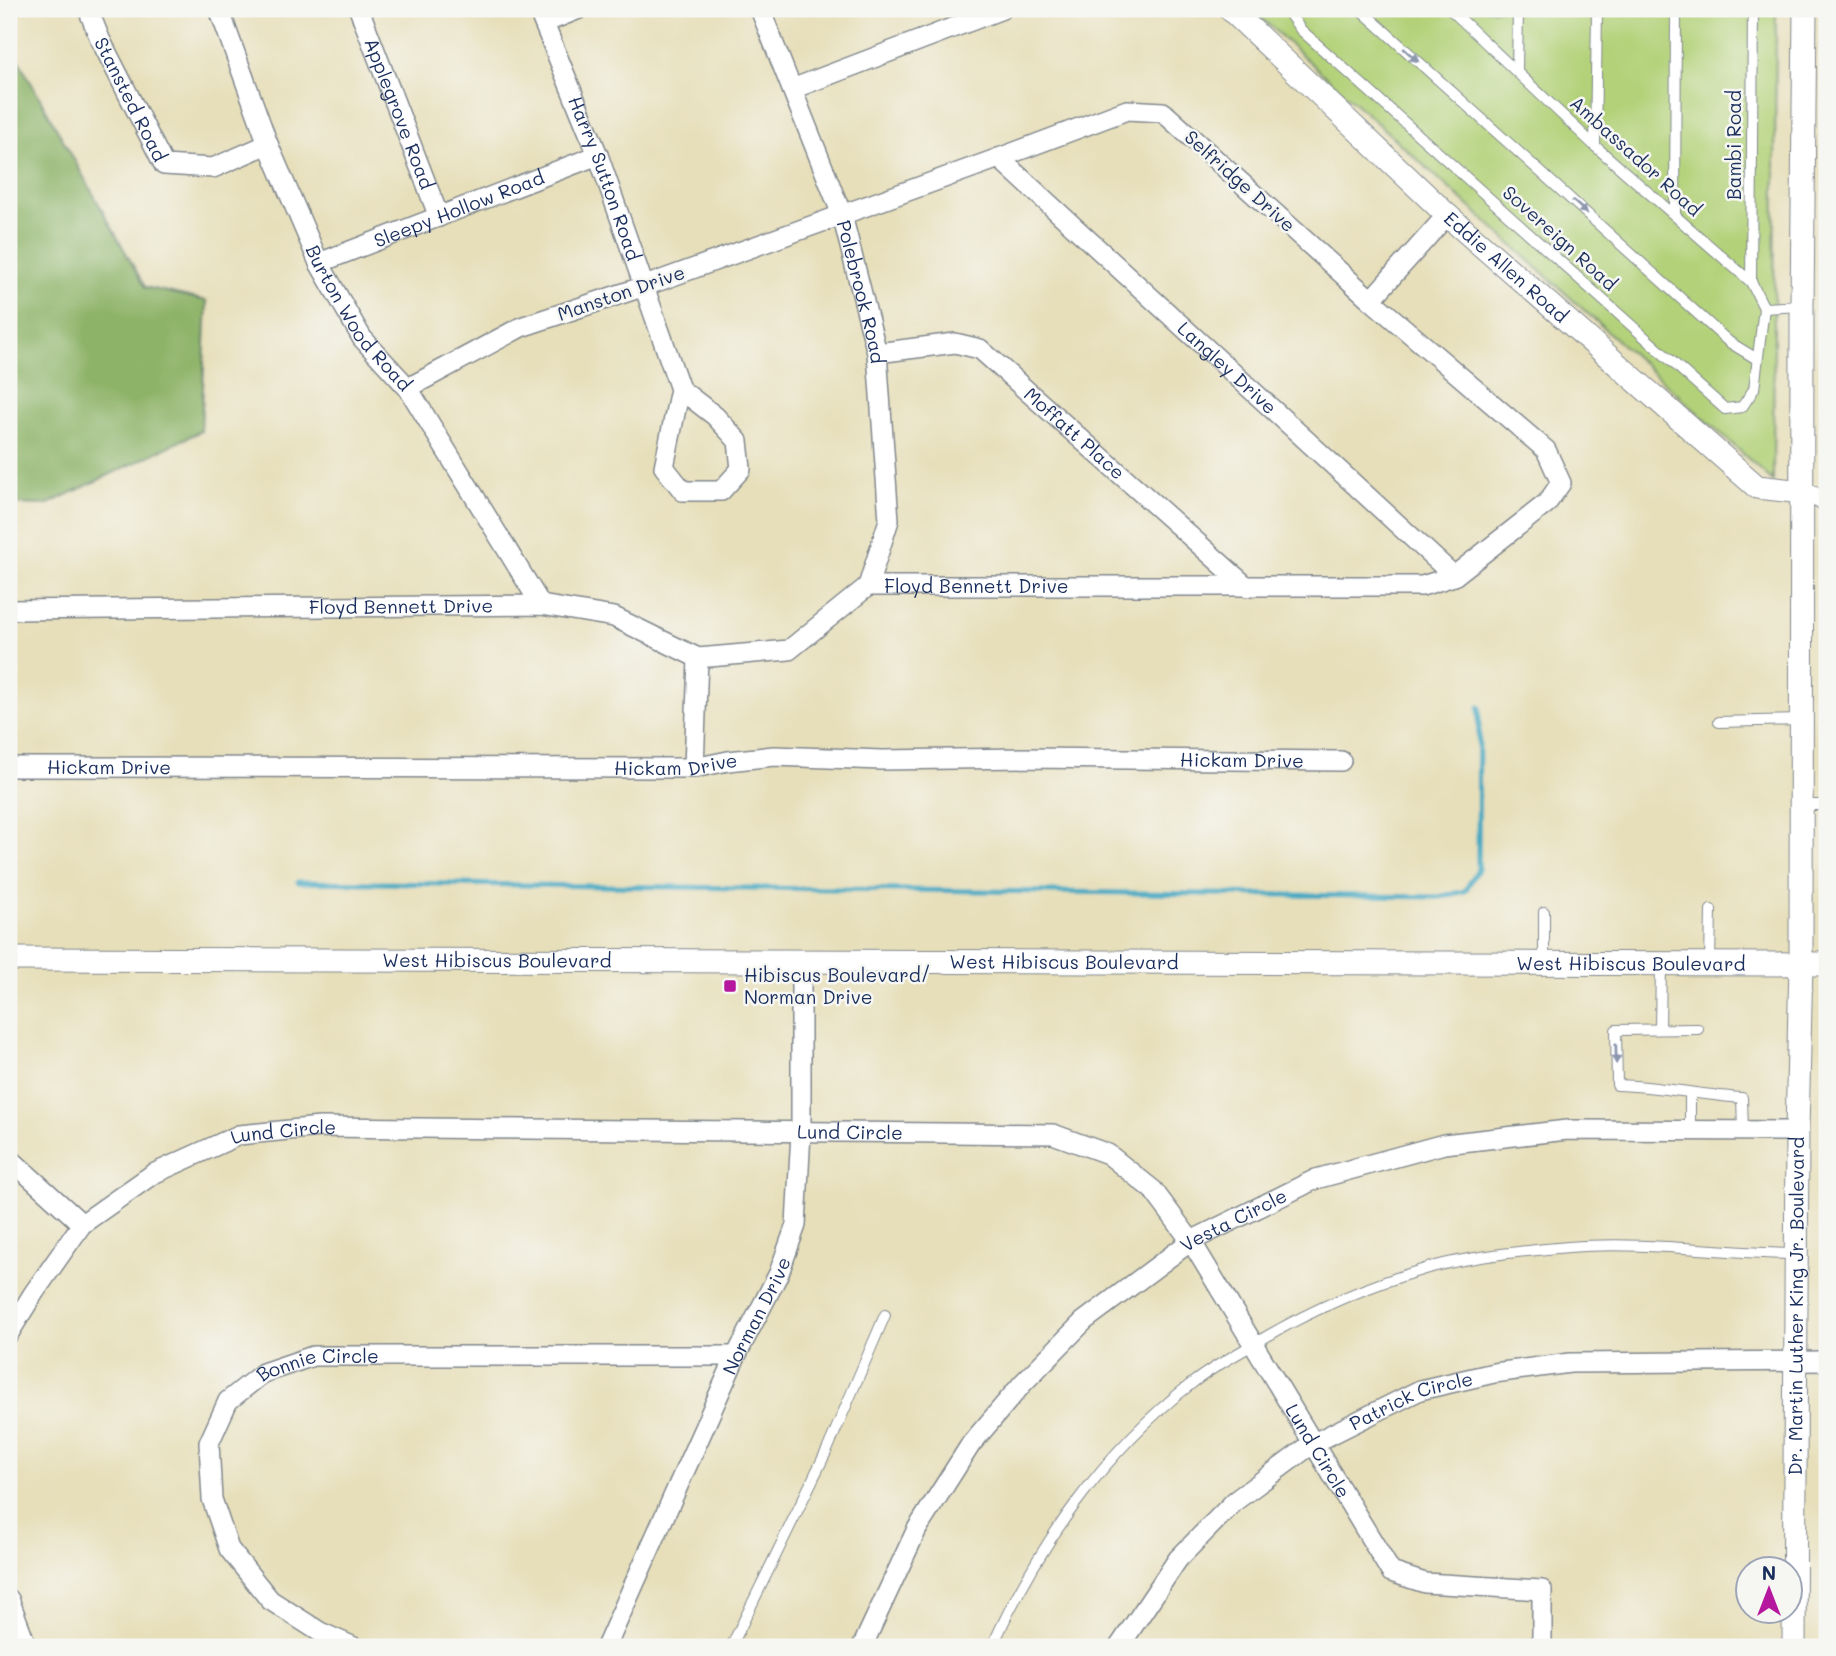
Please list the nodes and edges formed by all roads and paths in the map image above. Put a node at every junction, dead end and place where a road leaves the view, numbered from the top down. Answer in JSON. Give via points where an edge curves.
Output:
{"nodes":[{"id":1,"x":88,"y":9,"type":"edge"},
{"id":2,"x":219,"y":9,"type":"edge"},
{"id":3,"x":359,"y":9,"type":"edge"},
{"id":4,"x":579,"y":9,"type":"edge"},
{"id":5,"x":760,"y":9,"type":"edge"},
{"id":6,"x":1002,"y":9,"type":"edge"},
{"id":7,"x":1230,"y":9,"type":"edge"},
{"id":8,"x":1293,"y":9,"type":"edge"},
{"id":9,"x":1360,"y":9,"type":"edge"},
{"id":10,"x":1450,"y":9,"type":"edge"},
{"id":11,"x":1518,"y":9,"type":"edge"},
{"id":12,"x":1597,"y":9,"type":"edge"},
{"id":13,"x":1676,"y":9,"type":"edge"},
{"id":14,"x":1753,"y":9,"type":"edge"},
{"id":15,"x":1805,"y":9,"type":"edge"},
{"id":16,"x":541,"y":16,"type":"edge"},
{"id":17,"x":1517,"y":71,"type":"junction"},
{"id":18,"x":792,"y":89,"type":"junction"},
{"id":19,"x":268,"y":144,"type":"junction"},
{"id":20,"x":1595,"y":146,"type":"junction"},
{"id":21,"x":598,"y":155,"type":"junction"},
{"id":22,"x":999,"y":158,"type":"junction"},
{"id":23,"x":1675,"y":214,"type":"junction"},
{"id":24,"x":842,"y":215,"type":"junction"},
{"id":25,"x":1447,"y":215,"type":"junction"},
{"id":26,"x":439,"y":218,"type":"junction"},
{"id":27,"x":319,"y":263,"type":"junction"},
{"id":28,"x":1751,"y":282,"type":"junction"},
{"id":29,"x":645,"y":286,"type":"junction"},
{"id":30,"x":1371,"y":300,"type":"junction"},
{"id":31,"x":1802,"y":306,"type":"junction"},
{"id":32,"x":1764,"y":308,"type":"junction"},
{"id":33,"x":877,"y":353,"type":"junction"},
{"id":34,"x":1756,"y":359,"type":"junction"},
{"id":35,"x":408,"y":388,"type":"junction"},
{"id":36,"x":680,"y":389,"type":"junction"},
{"id":37,"x":1561,"y":483,"type":"joint"},
{"id":38,"x":1827,"y":489,"type":"edge"},
{"id":39,"x":1802,"y":492,"type":"junction"},
{"id":40,"x":1827,"y":501,"type":"edge"},
{"id":41,"x":1454,"y":576,"type":"junction"},
{"id":42,"x":869,"y":586,"type":"junction"},
{"id":43,"x":1247,"y":587,"type":"junction"},
{"id":44,"x":541,"y":605,"type":"junction"},
{"id":45,"x":9,"y":610,"type":"edge"},
{"id":46,"x":698,"y":658,"type":"junction"},
{"id":47,"x":1801,"y":720,"type":"junction"},
{"id":48,"x":1719,"y":722,"type":"dead end"},
{"id":49,"x":1341,"y":761,"type":"dead end"},
{"id":50,"x":9,"y":767,"type":"edge"},
{"id":51,"x":694,"y":768,"type":"junction"},
{"id":52,"x":1801,"y":805,"type":"junction"},
{"id":53,"x":1827,"y":805,"type":"edge"},
{"id":54,"x":1711,"y":910,"type":"dead end"},
{"id":55,"x":1544,"y":912,"type":"dead end"},
{"id":56,"x":9,"y":959,"type":"edge"},
{"id":57,"x":802,"y":961,"type":"junction"},
{"id":58,"x":1544,"y":963,"type":"junction"},
{"id":59,"x":1661,"y":963,"type":"junction"},
{"id":60,"x":1710,"y":963,"type":"junction"},
{"id":61,"x":1801,"y":963,"type":"junction"},
{"id":62,"x":1827,"y":964,"type":"edge"},
{"id":63,"x":1660,"y":1030,"type":"junction"},
{"id":64,"x":1698,"y":1030,"type":"dead end"},
{"id":65,"x":1690,"y":1094,"type":"junction"},
{"id":66,"x":1689,"y":1130,"type":"junction"},
{"id":67,"x":1743,"y":1130,"type":"junction"},
{"id":68,"x":1797,"y":1130,"type":"junction"},
{"id":69,"x":801,"y":1132,"type":"junction"},
{"id":70,"x":9,"y":1158,"type":"edge"},
{"id":71,"x":82,"y":1224,"type":"junction"},
{"id":72,"x":1191,"y":1241,"type":"junction"},
{"id":73,"x":1796,"y":1254,"type":"junction"},
{"id":74,"x":885,"y":1315,"type":"dead end"},
{"id":75,"x":9,"y":1333,"type":"edge"},
{"id":76,"x":1253,"y":1345,"type":"junction"},
{"id":77,"x":736,"y":1356,"type":"junction"},
{"id":78,"x":1796,"y":1361,"type":"junction"},
{"id":79,"x":1827,"y":1361,"type":"edge"},
{"id":80,"x":1312,"y":1444,"type":"junction"},
{"id":81,"x":9,"y":1599,"type":"edge"},
{"id":82,"x":27,"y":1647,"type":"edge"},
{"id":83,"x":354,"y":1647,"type":"edge"},
{"id":84,"x":606,"y":1647,"type":"edge"},
{"id":85,"x":731,"y":1647,"type":"edge"},
{"id":86,"x":862,"y":1647,"type":"edge"},
{"id":87,"x":992,"y":1647,"type":"edge"},
{"id":88,"x":1119,"y":1647,"type":"edge"},
{"id":89,"x":1542,"y":1647,"type":"edge"},
{"id":90,"x":1794,"y":1647,"type":"edge"}],
"edges":[{"from":1,"to":19,"type":"street","name":"Stansted Road","via":[[164,165],[213,168]]},
{"from":2,"to":19,"type":"street","name":"Burton Wood Road"},
{"from":3,"to":26,"type":"street","name":"Applegrove Road"},
{"from":4,"to":16,"type":"street"},
{"from":5,"to":18,"type":"street","name":"Polebrook Road"},
{"from":6,"to":18,"type":"street"},
{"from":7,"to":25,"type":"street","name":"Eddie Allen Road"},
{"from":8,"to":34,"type":"lane","name":"Sovereign Road","via":[[1291,16],[1301,30],[1725,408],[1742,407],[1754,389]]},
{"from":9,"to":34,"type":"lane","one_way":true,"via":[[1729,342]]},
{"from":10,"to":17,"type":"lane","name":"Ambassador Road"},
{"from":11,"to":17,"type":"lane"},
{"from":12,"to":20,"type":"lane"},
{"from":13,"to":23,"type":"lane"},
{"from":14,"to":28,"type":"lane","name":"Bambi Road"},
{"from":15,"to":31,"type":"street","name":"Dr. Martin Luther King Jr. Boulevard"},
{"from":16,"to":21,"type":"street","name":"Harry Sutton Road"},
{"from":17,"to":20,"type":"lane","name":"Ambassador Road"},
{"from":18,"to":24,"type":"street","name":"Polebrook Road"},
{"from":19,"to":27,"type":"street","name":"Burton Wood Road"},
{"from":20,"to":23,"type":"lane","name":"Ambassador Road"},
{"from":21,"to":26,"type":"street","name":"Sleepy Hollow Road"},
{"from":21,"to":29,"type":"street","name":"Harry Sutton Road"},
{"from":22,"to":24,"type":"street","name":"Selfridge Drive"},
{"from":22,"to":30,"type":"street","name":"Selfridge Drive","via":[[1127,110],[1163,113]]},
{"from":22,"to":41,"type":"street","name":"Langley Drive"},
{"from":23,"to":28,"type":"lane","name":"Ambassador Road"},
{"from":24,"to":29,"type":"street","name":"Manston Drive"},
{"from":24,"to":33,"type":"street","name":"Polebrook Road"},
{"from":25,"to":30,"type":"street"},
{"from":25,"to":39,"type":"street","name":"Eddie Allen Road","via":[[1756,487]]},
{"from":26,"to":27,"type":"street","name":"Sleepy Hollow Road"},
{"from":27,"to":35,"type":"street","name":"Burton Wood Road","via":[[362,338]]},
{"from":28,"to":32,"type":"lane","name":"Ambassador Road"},
{"from":29,"to":35,"type":"street","name":"Manston Drive","via":[[521,327]]},
{"from":29,"to":36,"type":"street","name":"Harry Sutton Road"},
{"from":30,"to":37,"type":"street","name":"Selfridge Drive","via":[[1546,450]]},
{"from":31,"to":32,"type":"lane"},
{"from":31,"to":39,"type":"street","name":"Dr. Martin Luther King Jr. Boulevard"},
{"from":32,"to":34,"type":"lane","name":"Sovereign Road"},
{"from":33,"to":42,"type":"street","name":"Polebrook Road","via":[[889,520]]},
{"from":33,"to":43,"type":"street","name":"Moffatt Place","via":[[955,343],[980,349]]},
{"from":35,"to":44,"type":"street","name":"Burton Wood Road"},
{"from":36,"to":36,"type":"street","via":[[664,467],[683,491],[721,491],[741,469],[738,441]]},
{"from":37,"to":41,"type":"street","name":"Floyd Bennett Drive","via":[[1548,503]]},
{"from":38,"to":39,"type":"street"},
{"from":39,"to":40,"type":"street"},
{"from":39,"to":47,"type":"street","name":"Dr. Martin Luther King Jr. Boulevard"},
{"from":41,"to":43,"type":"street","name":"Floyd Bennett Drive","via":[[1422,586]]},
{"from":42,"to":43,"type":"street","name":"Floyd Bennett Drive"},
{"from":42,"to":46,"type":"street","name":"Floyd Bennett Drive","via":[[789,650]]},
{"from":44,"to":45,"type":"street","name":"Floyd Bennett Drive"},
{"from":44,"to":46,"type":"street","name":"Floyd Bennett Drive","via":[[614,617]]},
{"from":46,"to":51,"type":"street"},
{"from":47,"to":48,"type":"lane"},
{"from":47,"to":52,"type":"street","name":"Dr. Martin Luther King Jr. Boulevard"},
{"from":49,"to":51,"type":"street","name":"Hickam Drive","via":[[774,756]]},
{"from":50,"to":51,"type":"street","name":"Hickam Drive"},
{"from":52,"to":53,"type":"lane"},
{"from":52,"to":61,"type":"street","name":"Dr. Martin Luther King Jr. Boulevard"},
{"from":54,"to":60,"type":"lane"},
{"from":55,"to":58,"type":"lane"},
{"from":56,"to":57,"type":"street","name":"West Hibiscus Boulevard"},
{"from":57,"to":58,"type":"street","name":"West Hibiscus Boulevard"},
{"from":57,"to":69,"type":"street","name":"Norman Drive"},
{"from":58,"to":59,"type":"street","name":"West Hibiscus Boulevard"},
{"from":59,"to":60,"type":"street","name":"West Hibiscus Boulevard"},
{"from":59,"to":63,"type":"lane"},
{"from":60,"to":61,"type":"street","name":"West Hibiscus Boulevard"},
{"from":61,"to":62,"type":"street","name":"West Hibiscus Boulevard"},
{"from":61,"to":68,"type":"street","name":"Dr. Martin Luther King Jr. Boulevard"},
{"from":63,"to":64,"type":"lane"},
{"from":63,"to":65,"type":"lane","one_way":true,"via":[[1616,1030],[1617,1085]]},
{"from":65,"to":66,"type":"lane"},
{"from":65,"to":67,"type":"lane","via":[[1742,1098]]},
{"from":66,"to":67,"type":"street","name":"Vesta Circle"},
{"from":66,"to":72,"type":"street","name":"Vesta Circle","via":[[1567,1130],[1444,1144],[1316,1180]]},
{"from":67,"to":68,"type":"street","name":"Vesta Circle"},
{"from":68,"to":73,"type":"street","name":"Dr. Martin Luther King Jr. Boulevard"},
{"from":69,"to":71,"type":"street","name":"Lund Circle","via":[[320,1127],[239,1135],[153,1174]]},
{"from":69,"to":72,"type":"street","name":"Lund Circle","via":[[1054,1134],[1108,1154],[1153,1190]]},
{"from":69,"to":77,"type":"street","name":"Norman Drive","via":[[796,1225],[779,1273]]},
{"from":70,"to":71,"type":"street"},
{"from":71,"to":75,"type":"street","name":"Lund Circle"},
{"from":72,"to":76,"type":"street","name":"Lund Circle"},
{"from":72,"to":86,"type":"street","name":"Vesta Circle","via":[[1084,1321],[971,1444],[917,1529]]},
{"from":73,"to":76,"type":"lane","via":[[1629,1245],[1471,1260],[1365,1289],[1273,1331]]},
{"from":73,"to":78,"type":"street","name":"Dr. Martin Luther King Jr. Boulevard"},
{"from":74,"to":85,"type":"lane","via":[[828,1448]]},
{"from":76,"to":80,"type":"street","name":"Lund Circle"},
{"from":76,"to":87,"type":"lane","via":[[1189,1385],[1097,1477],[1025,1579]]},
{"from":77,"to":83,"type":"street","name":"Bonnie Circle","via":[[313,1356],[263,1373],[228,1401],[209,1443],[212,1499],[229,1549],[270,1600],[320,1632]]},
{"from":77,"to":84,"type":"street","name":"Norman Drive"},
{"from":78,"to":79,"type":"street","name":"Patrick Circle"},
{"from":78,"to":80,"type":"street","name":"Patrick Circle","via":[[1570,1363],[1494,1373],[1420,1390]]},
{"from":78,"to":90,"type":"street","name":"Dr. Martin Luther King Jr. Boulevard"},
{"from":80,"to":88,"type":"street","name":"Patrick Circle","via":[[1235,1501],[1178,1559]]},
{"from":80,"to":89,"type":"street","name":"Lund Circle","via":[[1391,1572],[1425,1583],[1542,1590]]},
{"from":81,"to":82,"type":"street"}]}
